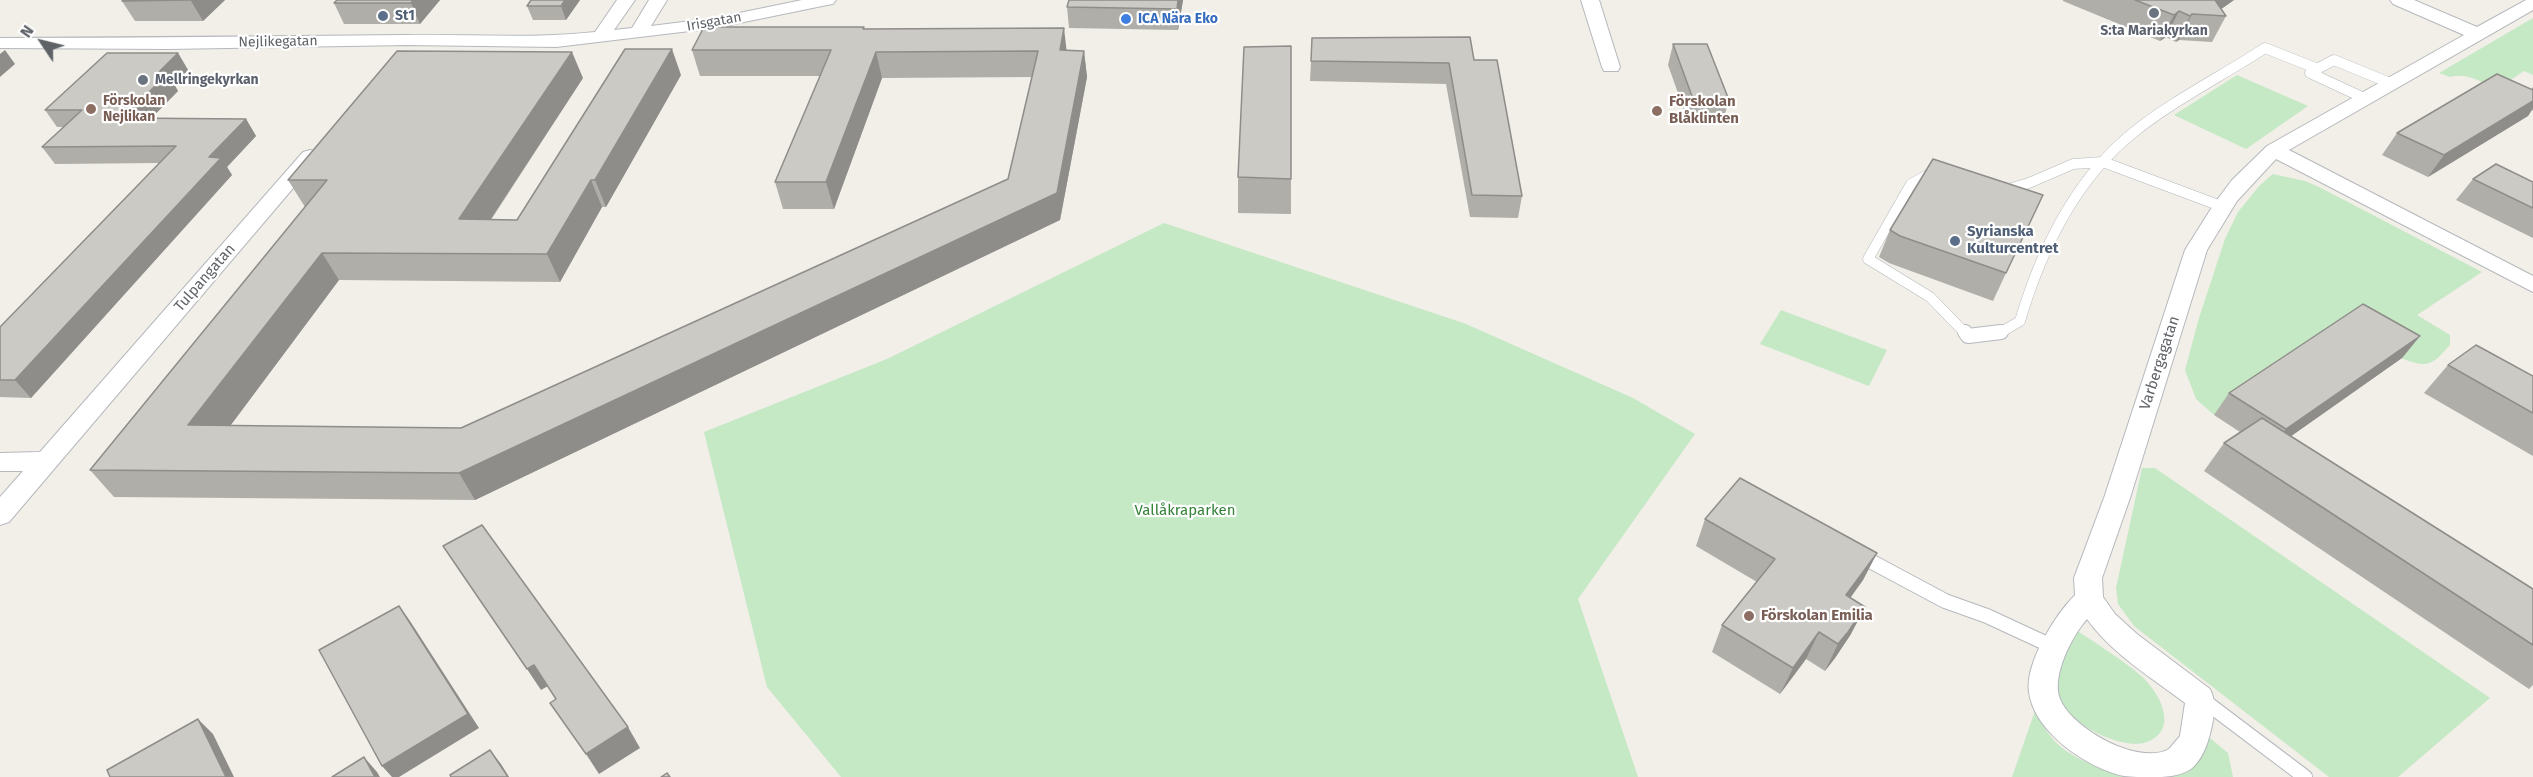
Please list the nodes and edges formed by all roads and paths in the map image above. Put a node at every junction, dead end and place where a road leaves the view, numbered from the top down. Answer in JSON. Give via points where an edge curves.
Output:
{"nodes":[{"id":1,"x":626,"y":0,"type":"edge"},
{"id":2,"x":658,"y":0,"type":"edge"},
{"id":3,"x":826,"y":0,"type":"edge"},
{"id":4,"x":1590,"y":0,"type":"edge"},
{"id":5,"x":2399,"y":0,"type":"edge"},
{"id":6,"x":2430,"y":0,"type":"edge"},
{"id":7,"x":2533,"y":3,"type":"edge"},
{"id":8,"x":2485,"y":30,"type":"junction"},
{"id":9,"x":631,"y":34,"type":"junction"},
{"id":10,"x":406,"y":40,"type":"junction"},
{"id":11,"x":556,"y":42,"type":"junction"},
{"id":12,"x":0,"y":43,"type":"edge"},
{"id":13,"x":387,"y":65,"type":"edge"},
{"id":14,"x":1611,"y":67,"type":"dead end"},
{"id":15,"x":2314,"y":71,"type":"junction"},
{"id":16,"x":2390,"y":83,"type":"junction"},
{"id":17,"x":2364,"y":98,"type":"junction"},
{"id":18,"x":322,"y":141,"type":"edge"},
{"id":19,"x":2274,"y":150,"type":"junction"},
{"id":20,"x":2103,"y":162,"type":"junction"},
{"id":21,"x":1944,"y":175,"type":"edge"},
{"id":22,"x":1995,"y":193,"type":"edge"},
{"id":23,"x":2222,"y":206,"type":"junction"},
{"id":24,"x":2533,"y":285,"type":"edge"},
{"id":25,"x":46,"y":461,"type":"junction"},
{"id":26,"x":0,"y":462,"type":"edge"},
{"id":27,"x":0,"y":514,"type":"edge"},
{"id":28,"x":1850,"y":550,"type":"edge"},
{"id":29,"x":2090,"y":599,"type":"junction"},
{"id":30,"x":2056,"y":648,"type":"junction"},
{"id":31,"x":2200,"y":698,"type":"junction"},
{"id":32,"x":2305,"y":777,"type":"edge"}],
"edges":[{"from":1,"to":11,"type":"street","name":"Nejlikegatan","via":[[601,37]]},
{"from":2,"to":9,"type":"street"},
{"from":3,"to":9,"type":"street","name":"Irisgatan","via":[[715,23]]},
{"from":4,"to":14,"type":"street"},
{"from":5,"to":8,"type":"street"},
{"from":6,"to":8,"type":"street"},
{"from":7,"to":8,"type":"street","name":"Varbergagatan"},
{"from":8,"to":16,"type":"street","name":"Varbergagatan"},
{"from":9,"to":11,"type":"street","name":"Nejlikegatan"},
{"from":10,"to":11,"type":"street","name":"Nejlikegatan"},
{"from":10,"to":12,"type":"street","name":"Nejlikegatan"},
{"from":10,"to":13,"type":"street"},
{"from":15,"to":16,"type":"lane","via":[[2334,60]]},
{"from":15,"to":17,"type":"lane"},
{"from":15,"to":20,"type":"lane","via":[[2265,48],[2167,109],[2132,134]]},
{"from":16,"to":17,"type":"street","name":"Varbergagatan"},
{"from":17,"to":19,"type":"street","name":"Varbergagatan"},
{"from":18,"to":25,"type":"street","name":"Tulpangatan"},
{"from":19,"to":23,"type":"street","name":"Varbergagatan","via":[[2239,183]]},
{"from":19,"to":24,"type":"street"},
{"from":20,"to":21,"type":"lane","via":[[2043,252],[2020,321],[1998,334],[1968,336],[1930,297],[1868,259],[1911,184],[1934,171]]},
{"from":20,"to":22,"type":"lane","via":[[2073,164]]},
{"from":20,"to":23,"type":"lane"},
{"from":23,"to":29,"type":"street","name":"Varbergagatan","via":[[2196,250],[2088,578]]},
{"from":25,"to":26,"type":"street"},
{"from":25,"to":27,"type":"street","name":"Tulpangatan"},
{"from":28,"to":30,"type":"lane","via":[[1945,601]]},
{"from":29,"to":30,"type":"street","via":[[2067,623]]},
{"from":29,"to":31,"type":"street","via":[[2120,636]]},
{"from":30,"to":31,"type":"street","via":[[2043,690],[2047,708],[2068,732],[2096,750],[2135,766],[2172,765],[2187,753],[2196,732]]},
{"from":31,"to":32,"type":"lane"}]}
